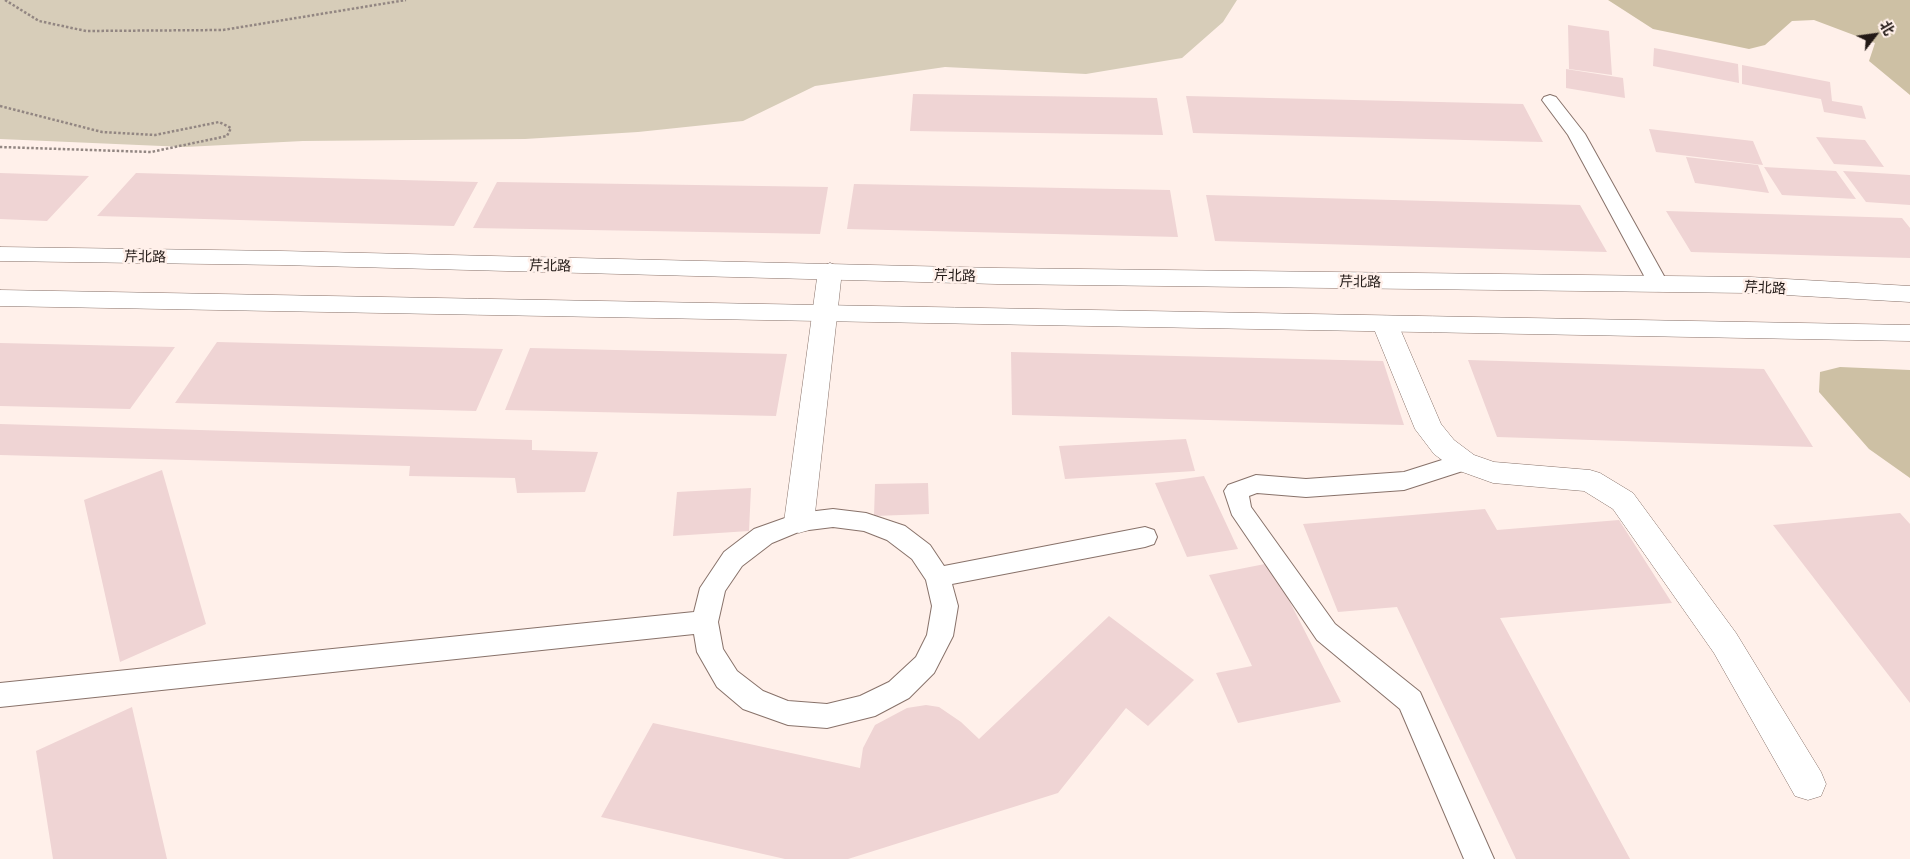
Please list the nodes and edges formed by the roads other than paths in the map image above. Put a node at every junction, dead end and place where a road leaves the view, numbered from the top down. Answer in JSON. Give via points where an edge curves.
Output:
{"nodes":[{"id":1,"x":1550,"y":100,"type":"dead end"},
{"id":2,"x":0,"y":254,"type":"edge"},
{"id":3,"x":830,"y":271,"type":"junction"},
{"id":4,"x":1659,"y":285,"type":"junction"},
{"id":5,"x":1910,"y":294,"type":"edge"},
{"id":6,"x":0,"y":298,"type":"edge"},
{"id":7,"x":824,"y":314,"type":"junction"},
{"id":8,"x":1385,"y":324,"type":"junction"},
{"id":9,"x":1910,"y":334,"type":"edge"},
{"id":10,"x":1464,"y":462,"type":"junction"},
{"id":11,"x":799,"y":522,"type":"junction"},
{"id":12,"x":1145,"y":537,"type":"dead end"},
{"id":13,"x":938,"y":577,"type":"junction"},
{"id":14,"x":705,"y":622,"type":"junction"},
{"id":15,"x":0,"y":695,"type":"edge"},
{"id":16,"x":1808,"y":784,"type":"dead end"},
{"id":17,"x":1479,"y":859,"type":"edge"}],
"edges":[{"from":1,"to":4,"type":"lane","via":[[1576,134]]},
{"from":2,"to":3,"type":"main road","name":"芹北路"},
{"from":3,"to":4,"type":"main road","name":"芹北路"},
{"from":3,"to":7,"type":"main road"},
{"from":4,"to":5,"type":"main road","name":"芹北路"},
{"from":6,"to":7,"type":"main road"},
{"from":7,"to":8,"type":"main road"},
{"from":7,"to":11,"type":"main road"},
{"from":8,"to":9,"type":"main road"},
{"from":8,"to":10,"type":"main road","via":[[1429,429],[1444,447]]},
{"from":10,"to":16,"type":"main road","via":[[1493,472],[1590,482],[1623,501],[1725,643]]},
{"from":10,"to":17,"type":"lane","via":[[1404,480],[1306,488],[1256,484],[1236,491],[1240,508],[1326,632],[1410,702]]},
{"from":11,"to":13,"type":"lane","via":[[833,518],[866,522],[889,530],[921,552]]},
{"from":11,"to":14,"type":"lane","via":[[763,536],[733,558],[713,588]]},
{"from":12,"to":13,"type":"lane"},
{"from":13,"to":14,"type":"lane","via":[[945,606],[940,636],[925,665],[900,690],[865,707],[826,716],[788,713],[753,700],[726,679],[710,652]]},
{"from":14,"to":15,"type":"lane"}]}
